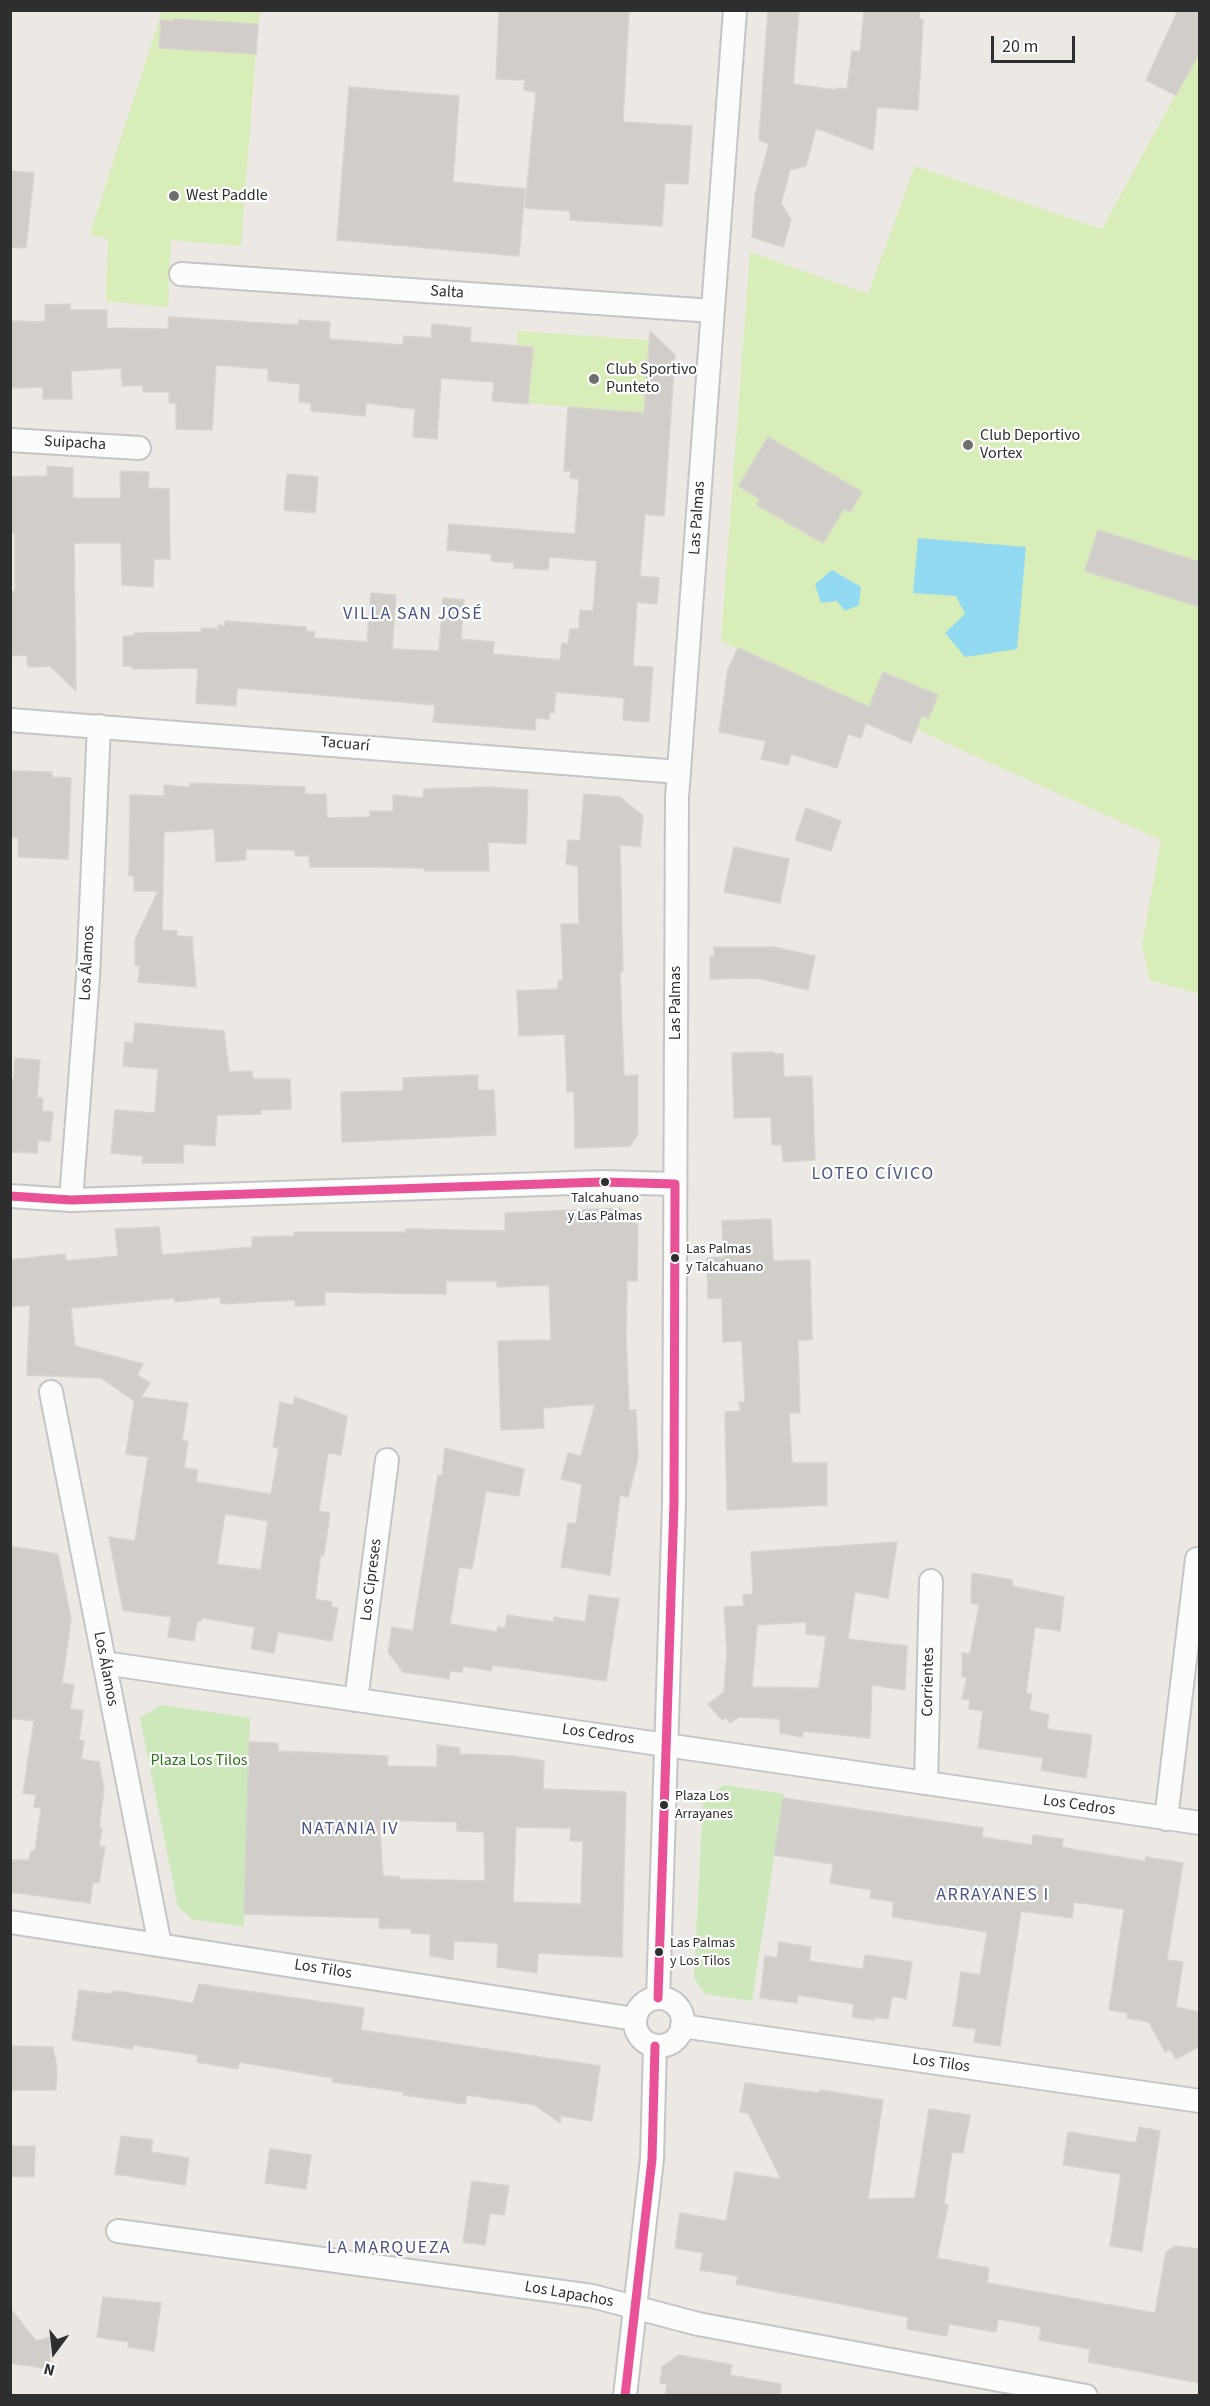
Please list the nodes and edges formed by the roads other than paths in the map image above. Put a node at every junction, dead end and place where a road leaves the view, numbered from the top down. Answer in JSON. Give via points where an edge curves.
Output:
{"nodes":[{"id":1,"x":735,"y":10,"type":"edge"},
{"id":2,"x":181,"y":274,"type":"dead end"},
{"id":3,"x":713,"y":311,"type":"junction"},
{"id":4,"x":10,"y":440,"type":"edge"},
{"id":5,"x":139,"y":448,"type":"dead end"},
{"id":6,"x":10,"y":720,"type":"edge"},
{"id":7,"x":99,"y":726,"type":"junction"},
{"id":8,"x":679,"y":772,"type":"junction"},
{"id":9,"x":675,"y":1184,"type":"junction"},
{"id":10,"x":10,"y":1196,"type":"edge"},
{"id":11,"x":71,"y":1200,"type":"junction"},
{"id":12,"x":51,"y":1392,"type":"dead end"},
{"id":13,"x":387,"y":1460,"type":"dead end"},
{"id":14,"x":1197,"y":1558,"type":"dead end"},
{"id":15,"x":931,"y":1581,"type":"dead end"},
{"id":16,"x":104,"y":1663,"type":"junction"},
{"id":17,"x":356,"y":1700,"type":"junction"},
{"id":18,"x":666,"y":1745,"type":"junction"},
{"id":19,"x":926,"y":1783,"type":"junction"},
{"id":20,"x":1166,"y":1819,"type":"junction"},
{"id":21,"x":1200,"y":1823,"type":"edge"},
{"id":22,"x":10,"y":1922,"type":"edge"},
{"id":23,"x":160,"y":1945,"type":"junction"},
{"id":24,"x":657,"y":1998,"type":"junction"},
{"id":25,"x":635,"y":2019,"type":"junction"},
{"id":26,"x":682,"y":2026,"type":"junction"},
{"id":27,"x":656,"y":2046,"type":"junction"},
{"id":28,"x":1200,"y":2101,"type":"edge"},
{"id":29,"x":118,"y":2231,"type":"dead end"},
{"id":30,"x":635,"y":2308,"type":"junction"},
{"id":31,"x":625,"y":2396,"type":"edge"},
{"id":32,"x":1086,"y":2396,"type":"edge"}],
"edges":[{"from":1,"to":3,"type":"street","name":"Las Palmas"},
{"from":2,"to":3,"type":"street","name":"Salta"},
{"from":3,"to":8,"type":"street","name":"Las Palmas"},
{"from":4,"to":5,"type":"street","name":"Suipacha"},
{"from":6,"to":7,"type":"street","name":"Tacuarí"},
{"from":7,"to":8,"type":"street","name":"Tacuarí"},
{"from":7,"to":11,"type":"street","name":"Los Álamos","via":[[88,977]]},
{"from":8,"to":9,"type":"street","name":"Las Palmas"},
{"from":9,"to":11,"type":"street","via":[[602,1182]]},
{"from":9,"to":18,"type":"street","name":"Las Palmas","via":[[674,1504]]},
{"from":10,"to":11,"type":"street"},
{"from":12,"to":16,"type":"street","name":"Los Álamos"},
{"from":13,"to":17,"type":"street","name":"Los Cipreses"},
{"from":14,"to":20,"type":"street"},
{"from":15,"to":19,"type":"street","name":"Corrientes"},
{"from":16,"to":17,"type":"street","name":"Los Cedros"},
{"from":16,"to":23,"type":"street","name":"Los Álamos"},
{"from":17,"to":18,"type":"street","name":"Los Cedros"},
{"from":18,"to":19,"type":"street","name":"Los Cedros"},
{"from":18,"to":24,"type":"street","name":"Las Palmas"},
{"from":19,"to":20,"type":"street","name":"Los Cedros"},
{"from":20,"to":21,"type":"street","name":"Los Cedros"},
{"from":22,"to":23,"type":"street","name":"Los Tilos"},
{"from":23,"to":25,"type":"street","name":"Los Tilos"},
{"from":24,"to":25,"type":"street","via":[[643,2004]]},
{"from":24,"to":26,"type":"street","via":[[679,2009]]},
{"from":25,"to":27,"type":"street","via":[[639,2037]]},
{"from":26,"to":27,"type":"street","via":[[676,2039]]},
{"from":26,"to":28,"type":"street","name":"Los Tilos"},
{"from":27,"to":30,"type":"street","via":[[652,2159]]},
{"from":29,"to":30,"type":"street","name":"Los Lapachos","via":[[592,2296]]},
{"from":30,"to":31,"type":"street"},
{"from":30,"to":32,"type":"street","name":"Los Lapachos","via":[[698,2324]]}]}
